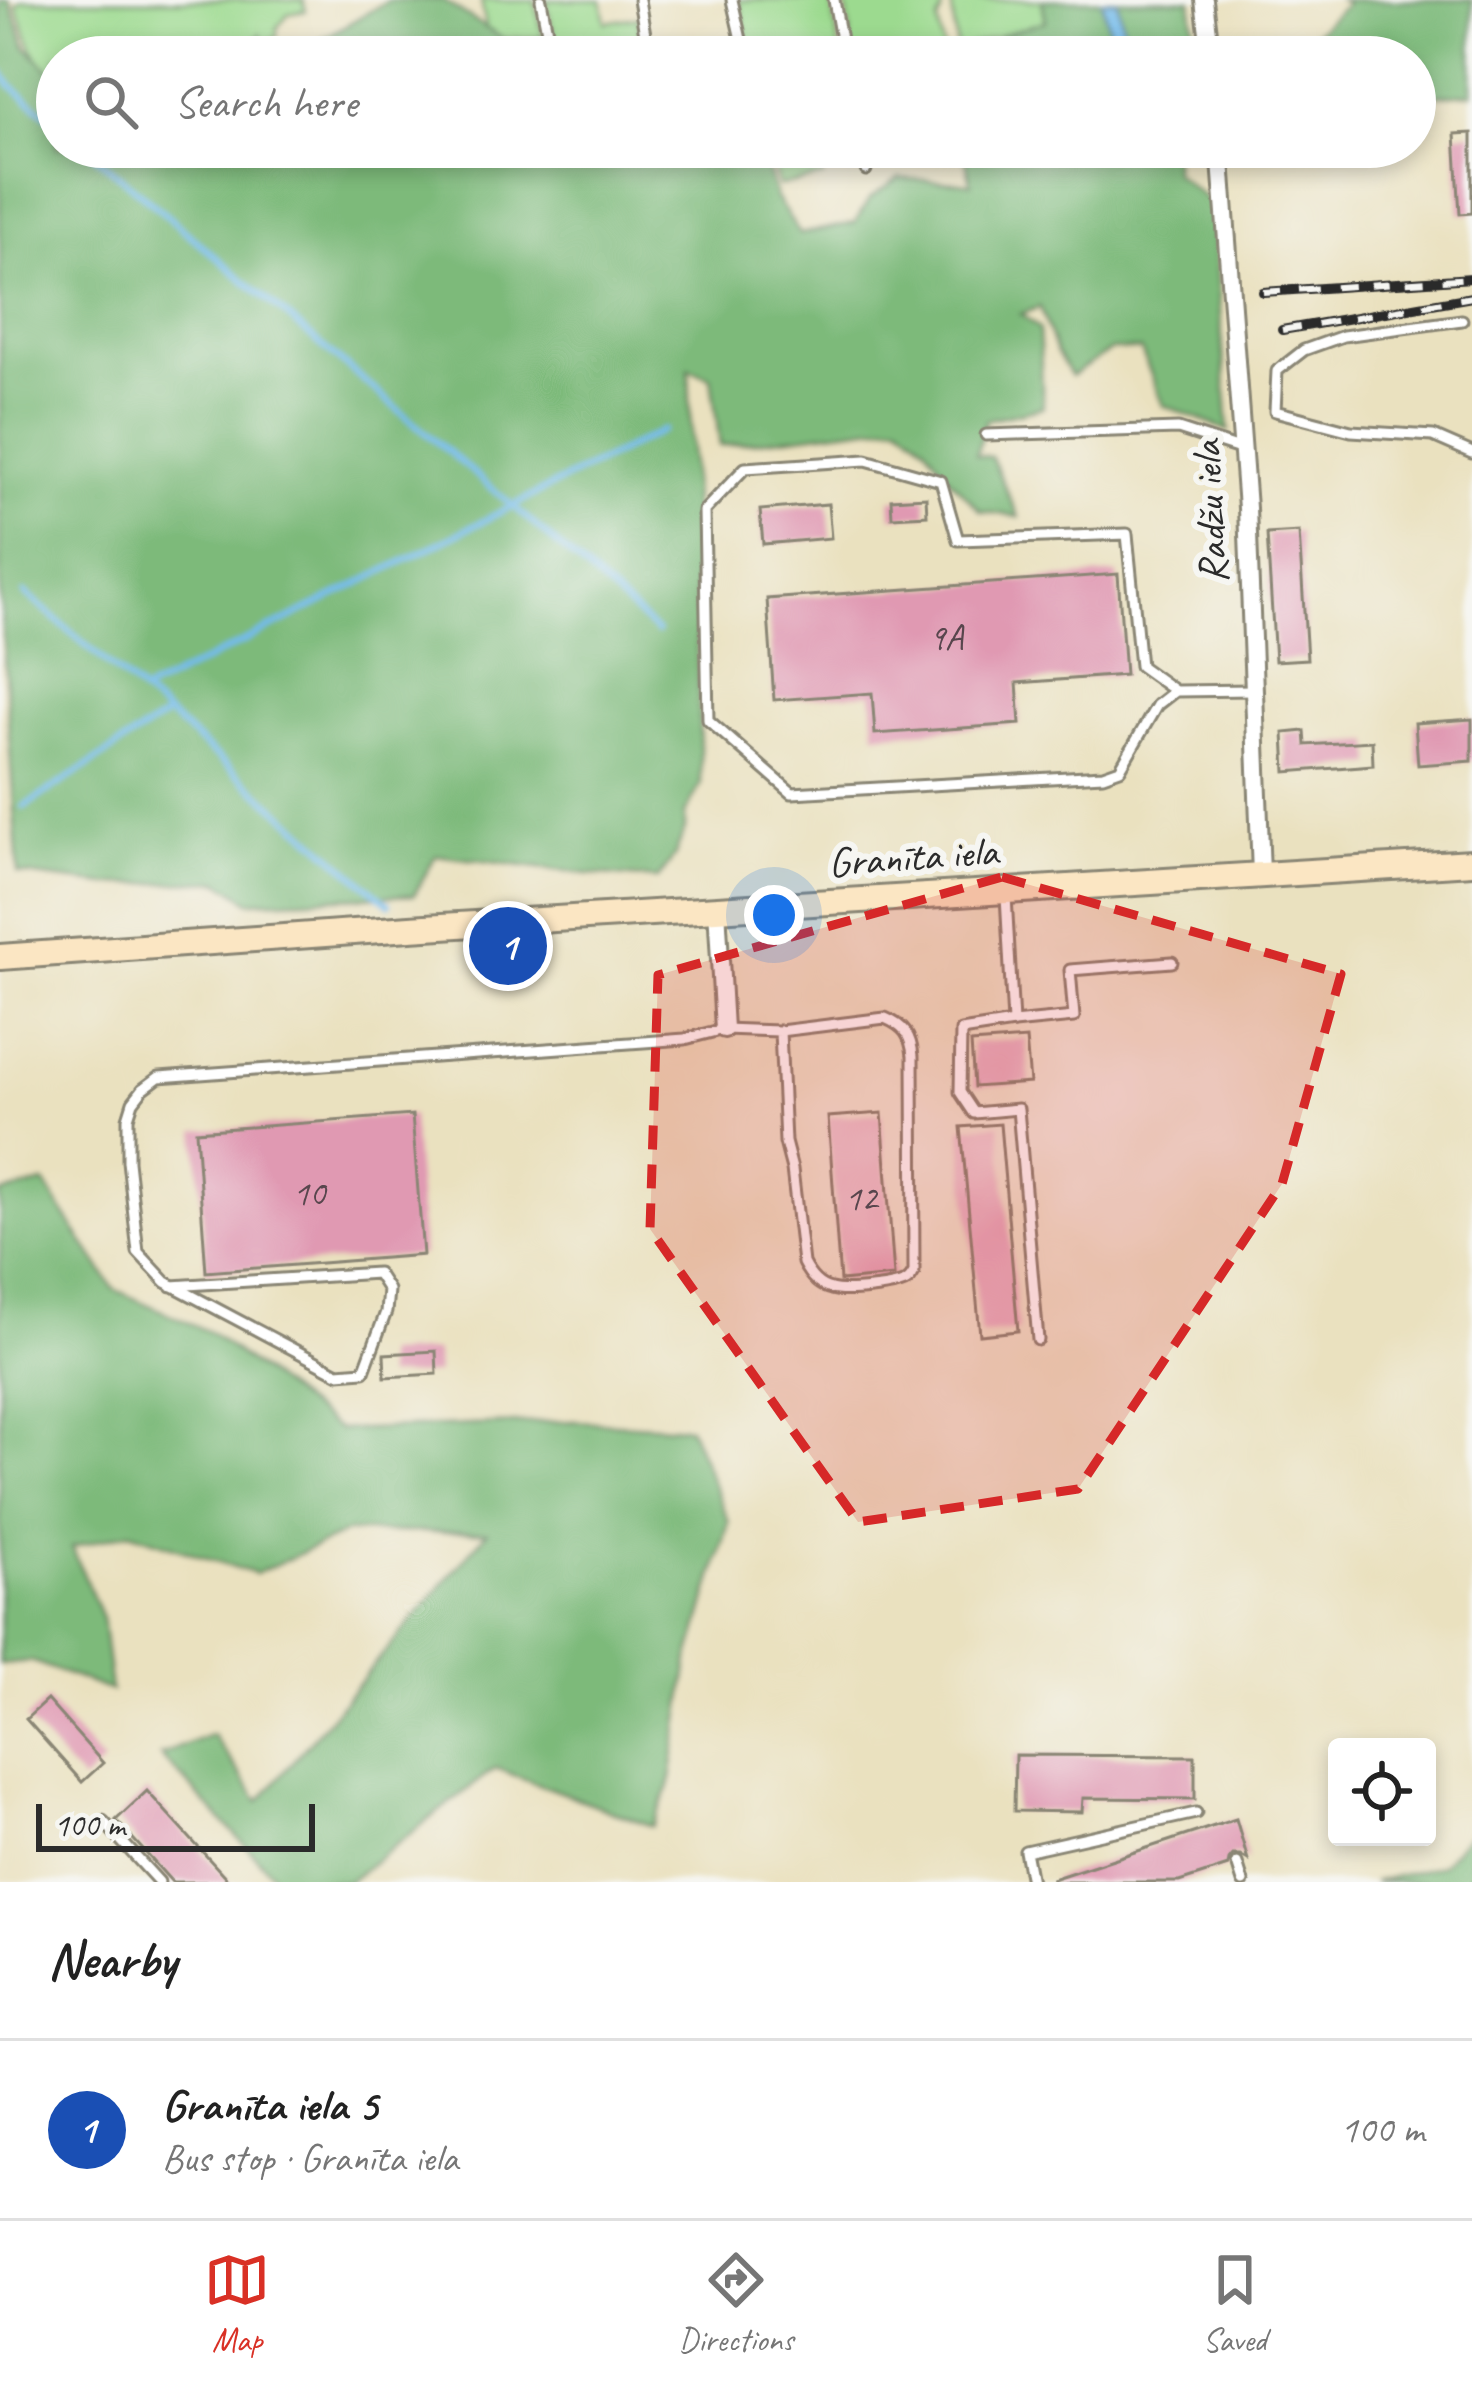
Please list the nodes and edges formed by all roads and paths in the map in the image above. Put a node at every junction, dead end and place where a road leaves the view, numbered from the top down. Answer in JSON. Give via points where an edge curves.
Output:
{"nodes":[{"id":1,"x":541,"y":0,"type":"edge"},
{"id":2,"x":639,"y":0,"type":"edge"},
{"id":3,"x":732,"y":0,"type":"edge"},
{"id":4,"x":835,"y":0,"type":"edge"},
{"id":5,"x":1204,"y":0,"type":"edge"},
{"id":6,"x":548,"y":36,"type":"edge"},
{"id":7,"x":645,"y":36,"type":"edge"},
{"id":8,"x":740,"y":36,"type":"edge"},
{"id":9,"x":841,"y":36,"type":"edge"},
{"id":10,"x":1208,"y":36,"type":"edge"},
{"id":11,"x":1222,"y":168,"type":"edge"},
{"id":12,"x":1462,"y":320,"type":"dead end"},
{"id":13,"x":986,"y":435,"type":"dead end"},
{"id":14,"x":1243,"y":450,"type":"junction"},
{"id":15,"x":1472,"y":453,"type":"edge"},
{"id":16,"x":1254,"y":690,"type":"junction"},
{"id":17,"x":1175,"y":691,"type":"junction"},
{"id":18,"x":1472,"y":862,"type":"edge"},
{"id":19,"x":1261,"y":874,"type":"junction"},
{"id":20,"x":1006,"y":890,"type":"junction"},
{"id":21,"x":717,"y":908,"type":"junction"},
{"id":22,"x":0,"y":957,"type":"edge"},
{"id":23,"x":1172,"y":962,"type":"dead end"},
{"id":24,"x":1013,"y":1023,"type":"junction"},
{"id":25,"x":724,"y":1029,"type":"junction"},
{"id":26,"x":780,"y":1031,"type":"junction"},
{"id":27,"x":172,"y":1286,"type":"junction"},
{"id":28,"x":1038,"y":1340,"type":"dead end"},
{"id":29,"x":1196,"y":1813,"type":"dead end"},
{"id":30,"x":104,"y":1821,"type":"dead end"},
{"id":31,"x":1237,"y":1863,"type":"dead end"},
{"id":32,"x":158,"y":1882,"type":"edge"},
{"id":33,"x":1031,"y":1882,"type":"edge"},
{"id":34,"x":1243,"y":1882,"type":"edge"}],
"edges":[{"from":1,"to":6,"type":"lane"},
{"from":2,"to":7,"type":"lane"},
{"from":3,"to":8,"type":"lane"},
{"from":4,"to":9,"type":"lane"},
{"from":5,"to":10,"type":"street"},
{"from":11,"to":14,"type":"street","name":"Radžu iela"},
{"from":12,"to":15,"type":"lane","via":[[1343,336],[1304,350],[1277,370],[1275,411],[1352,431],[1433,436]]},
{"from":13,"to":14,"type":"lane","via":[[1178,429]]},
{"from":14,"to":16,"type":"street","name":"Radžu iela"},
{"from":16,"to":17,"type":"lane"},
{"from":16,"to":19,"type":"street","name":"Radžu iela"},
{"from":17,"to":17,"type":"lane","via":[[1157,705],[1120,769],[1102,776],[792,793],[708,719],[704,511],[745,468],[866,460],[941,481],[958,540],[1127,534],[1140,666]]},
{"from":18,"to":19,"type":"main road","name":"Granīta iela"},
{"from":19,"to":20,"type":"main road","name":"Granīta iela"},
{"from":20,"to":21,"type":"main road","name":"Granīta iela"},
{"from":20,"to":24,"type":"lane"},
{"from":21,"to":22,"type":"main road","name":"Granīta iela"},
{"from":21,"to":25,"type":"street"},
{"from":23,"to":24,"type":"lane","via":[[1070,970],[1074,1017]]},
{"from":24,"to":28,"type":"lane","via":[[961,1031],[960,1092],[974,1113],[1018,1109]]},
{"from":25,"to":26,"type":"lane"},
{"from":25,"to":27,"type":"lane","via":[[685,1039],[159,1076],[133,1102],[128,1161],[138,1252]]},
{"from":26,"to":26,"type":"lane","via":[[885,1018],[908,1032],[914,1273],[907,1282],[832,1290],[808,1273],[785,1142]]},
{"from":27,"to":27,"type":"lane","via":[[376,1273],[388,1291],[364,1371],[338,1372]]},
{"from":29,"to":33,"type":"lane","via":[[1024,1851]]},
{"from":30,"to":32,"type":"lane"},
{"from":31,"to":34,"type":"lane"}]}
